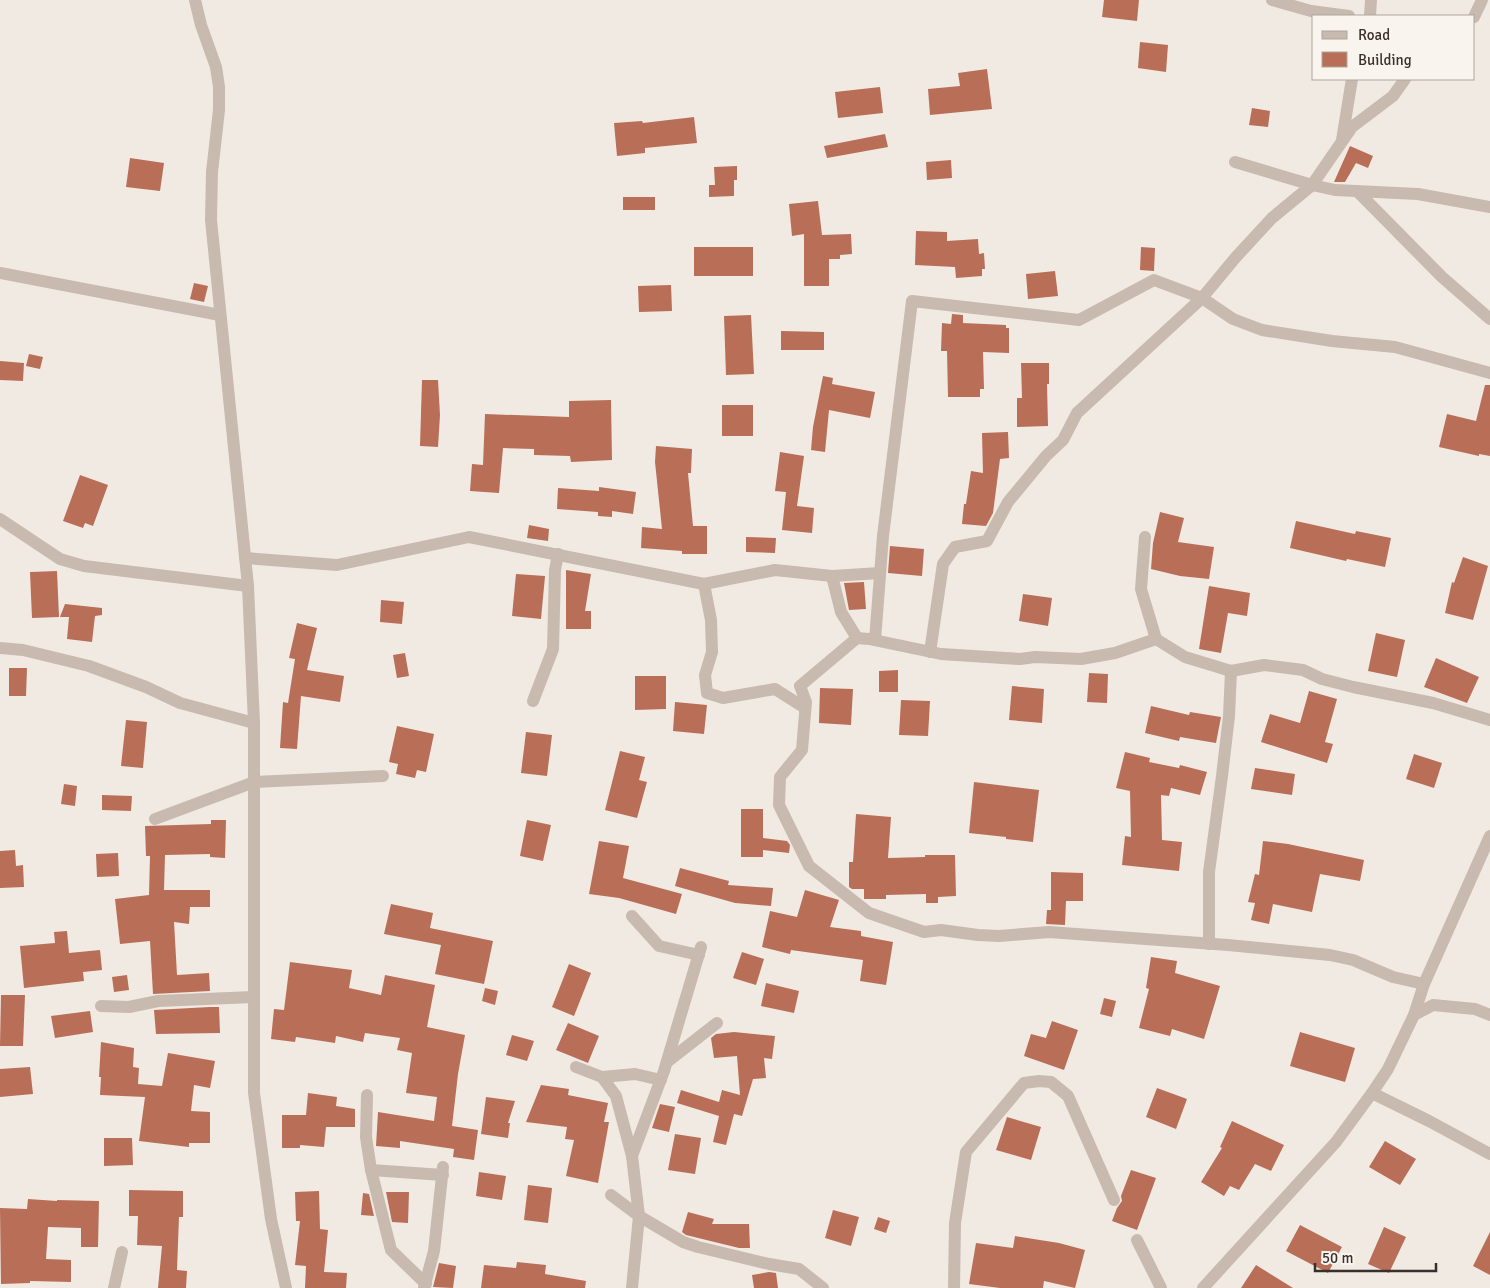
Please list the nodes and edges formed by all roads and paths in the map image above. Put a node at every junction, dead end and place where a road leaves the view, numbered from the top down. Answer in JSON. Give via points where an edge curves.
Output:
{"nodes":[{"id":1,"x":195,"y":0,"type":"edge"},
{"id":2,"x":1272,"y":0,"type":"edge"},
{"id":3,"x":1371,"y":0,"type":"edge"},
{"id":4,"x":1482,"y":0,"type":"edge"},
{"id":5,"x":1341,"y":15,"type":"edge"},
{"id":6,"x":1370,"y":15,"type":"edge"},
{"id":7,"x":1475,"y":15,"type":"edge"},
{"id":8,"x":1352,"y":80,"type":"edge"},
{"id":9,"x":1404,"y":80,"type":"edge"},
{"id":10,"x":1341,"y":142,"type":"junction"},
{"id":11,"x":1235,"y":162,"type":"dead end"},
{"id":12,"x":1312,"y":185,"type":"junction"},
{"id":13,"x":1357,"y":191,"type":"junction"},
{"id":14,"x":1490,"y":207,"type":"edge"},
{"id":15,"x":0,"y":273,"type":"edge"},
{"id":16,"x":1202,"y":298,"type":"junction"},
{"id":17,"x":220,"y":315,"type":"junction"},
{"id":18,"x":1490,"y":319,"type":"edge"},
{"id":19,"x":1490,"y":374,"type":"edge"},
{"id":20,"x":0,"y":519,"type":"edge"},
{"id":21,"x":1145,"y":537,"type":"dead end"},
{"id":22,"x":558,"y":554,"type":"junction"},
{"id":23,"x":245,"y":558,"type":"junction"},
{"id":24,"x":880,"y":573,"type":"junction"},
{"id":25,"x":832,"y":576,"type":"junction"},
{"id":26,"x":704,"y":584,"type":"junction"},
{"id":27,"x":248,"y":586,"type":"junction"},
{"id":28,"x":857,"y":638,"type":"junction"},
{"id":29,"x":1156,"y":639,"type":"junction"},
{"id":30,"x":875,"y":640,"type":"junction"},
{"id":31,"x":0,"y":648,"type":"edge"},
{"id":32,"x":930,"y":652,"type":"junction"},
{"id":33,"x":1231,"y":671,"type":"junction"},
{"id":34,"x":533,"y":701,"type":"dead end"},
{"id":35,"x":806,"y":708,"type":"junction"},
{"id":36,"x":1490,"y":720,"type":"edge"},
{"id":37,"x":254,"y":723,"type":"junction"},
{"id":38,"x":383,"y":776,"type":"dead end"},
{"id":39,"x":254,"y":782,"type":"junction"},
{"id":40,"x":155,"y":819,"type":"dead end"},
{"id":41,"x":1490,"y":836,"type":"edge"},
{"id":42,"x":632,"y":916,"type":"dead end"},
{"id":43,"x":1209,"y":944,"type":"junction"},
{"id":44,"x":1424,"y":984,"type":"junction"},
{"id":45,"x":252,"y":997,"type":"junction"},
{"id":46,"x":101,"y":1006,"type":"dead end"},
{"id":47,"x":1490,"y":1014,"type":"edge"},
{"id":48,"x":1414,"y":1015,"type":"junction"},
{"id":49,"x":717,"y":1023,"type":"dead end"},
{"id":50,"x":667,"y":1062,"type":"junction"},
{"id":51,"x":576,"y":1067,"type":"dead end"},
{"id":52,"x":602,"y":1077,"type":"junction"},
{"id":53,"x":661,"y":1080,"type":"junction"},
{"id":54,"x":1372,"y":1093,"type":"junction"},
{"id":55,"x":367,"y":1095,"type":"dead end"},
{"id":56,"x":1490,"y":1154,"type":"edge"},
{"id":57,"x":632,"y":1156,"type":"junction"},
{"id":58,"x":371,"y":1170,"type":"junction"},
{"id":59,"x":611,"y":1195,"type":"dead end"},
{"id":60,"x":1114,"y":1200,"type":"dead end"},
{"id":61,"x":638,"y":1216,"type":"junction"},
{"id":62,"x":1137,"y":1240,"type":"dead end"},
{"id":63,"x":122,"y":1252,"type":"dead end"},
{"id":64,"x":425,"y":1286,"type":"edge"},
{"id":65,"x":114,"y":1288,"type":"edge"},
{"id":66,"x":286,"y":1288,"type":"edge"},
{"id":67,"x":632,"y":1288,"type":"edge"},
{"id":68,"x":823,"y":1288,"type":"edge"},
{"id":69,"x":954,"y":1288,"type":"edge"},
{"id":70,"x":1161,"y":1288,"type":"edge"},
{"id":71,"x":1203,"y":1288,"type":"edge"}],
"edges":[{"from":1,"to":17,"type":"street","via":[[219,87],[211,220]]},
{"from":2,"to":5,"type":"street","via":[[1310,11]]},
{"from":3,"to":6,"type":"street"},
{"from":4,"to":7,"type":"street"},
{"from":8,"to":10,"type":"street"},
{"from":9,"to":10,"type":"street","via":[[1393,96],[1352,127]]},
{"from":10,"to":12,"type":"street"},
{"from":11,"to":12,"type":"street"},
{"from":12,"to":13,"type":"street"},
{"from":12,"to":16,"type":"street","via":[[1272,218]]},
{"from":13,"to":14,"type":"street","via":[[1418,194]]},
{"from":13,"to":18,"type":"street","via":[[1442,277]]},
{"from":15,"to":17,"type":"street"},
{"from":16,"to":19,"type":"street","via":[[1234,319],[1262,330],[1332,342],[1395,347]]},
{"from":16,"to":24,"type":"street","via":[[1154,280],[1079,320],[912,302]]},
{"from":16,"to":32,"type":"street","via":[[1077,412],[1063,440],[1008,502],[987,541],[955,546],[943,564]]},
{"from":17,"to":23,"type":"street"},
{"from":20,"to":27,"type":"street","via":[[60,559],[84,566]]},
{"from":21,"to":29,"type":"street","via":[[1141,589]]},
{"from":22,"to":23,"type":"street","via":[[469,537],[337,565]]},
{"from":22,"to":26,"type":"street"},
{"from":22,"to":34,"type":"street","via":[[552,649]]},
{"from":23,"to":27,"type":"street"},
{"from":24,"to":25,"type":"street"},
{"from":24,"to":30,"type":"street"},
{"from":25,"to":26,"type":"street","via":[[775,570]]},
{"from":25,"to":28,"type":"street","via":[[840,612]]},
{"from":26,"to":35,"type":"street","via":[[711,620],[712,652],[705,675],[707,693],[723,698],[775,689]]},
{"from":27,"to":37,"type":"street"},
{"from":28,"to":30,"type":"street"},
{"from":28,"to":35,"type":"street","via":[[800,686]]},
{"from":29,"to":32,"type":"street","via":[[1115,653],[1081,659],[991,658]]},
{"from":29,"to":33,"type":"street","via":[[1185,658]]},
{"from":30,"to":32,"type":"street"},
{"from":31,"to":37,"type":"street","via":[[23,650],[89,666],[180,703]]},
{"from":33,"to":36,"type":"street","via":[[1264,665],[1303,670],[1322,679]]},
{"from":33,"to":43,"type":"street","via":[[1229,716],[1208,872]]},
{"from":35,"to":43,"type":"street","via":[[802,750],[780,777],[780,804],[809,866],[870,913],[924,932],[941,930],[999,936],[1049,932]]},
{"from":37,"to":39,"type":"street"},
{"from":38,"to":39,"type":"street"},
{"from":39,"to":40,"type":"street"},
{"from":39,"to":45,"type":"street"},
{"from":41,"to":44,"type":"street"},
{"from":42,"to":50,"type":"street","via":[[659,946],[700,951]]},
{"from":43,"to":44,"type":"street","via":[[1330,955],[1353,960],[1392,977]]},
{"from":44,"to":48,"type":"street"},
{"from":45,"to":46,"type":"street","via":[[158,1002],[129,1007]]},
{"from":45,"to":66,"type":"street","via":[[255,1102],[271,1219]]},
{"from":47,"to":48,"type":"street","via":[[1475,1009],[1433,1005]]},
{"from":48,"to":54,"type":"street","via":[[1388,1069]]},
{"from":49,"to":50,"type":"street"},
{"from":50,"to":53,"type":"street"},
{"from":51,"to":52,"type":"street"},
{"from":52,"to":53,"type":"street","via":[[635,1074]]},
{"from":52,"to":57,"type":"street","via":[[616,1096]]},
{"from":53,"to":57,"type":"street"},
{"from":54,"to":56,"type":"street"},
{"from":54,"to":71,"type":"street","via":[[1336,1142]]},
{"from":55,"to":58,"type":"street","via":[[366,1137]]},
{"from":57,"to":61,"type":"street"},
{"from":58,"to":64,"type":"street","via":[[391,1250]]},
{"from":58,"to":64,"type":"street","via":[[443,1171],[434,1251]]},
{"from":59,"to":61,"type":"street"},
{"from":60,"to":69,"type":"street","via":[[1068,1096],[1051,1082],[1024,1083],[966,1152],[955,1223]]},
{"from":61,"to":67,"type":"street"},
{"from":61,"to":68,"type":"street","via":[[698,1247],[799,1269]]},
{"from":62,"to":70,"type":"street"},
{"from":63,"to":65,"type":"street"}]}
